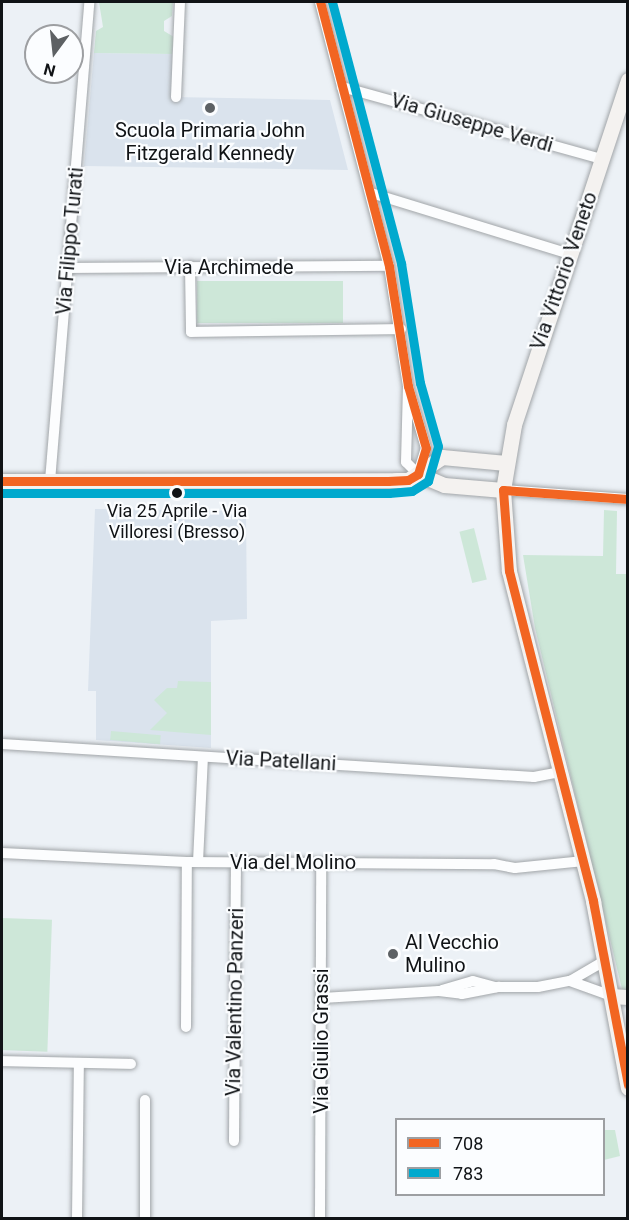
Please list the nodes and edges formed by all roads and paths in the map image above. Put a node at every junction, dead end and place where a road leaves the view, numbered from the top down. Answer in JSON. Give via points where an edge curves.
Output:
{"nodes":[{"id":1,"x":89,"y":2,"type":"edge"},
{"id":2,"x":180,"y":2,"type":"edge"},
{"id":3,"x":320,"y":2,"type":"edge"},
{"id":4,"x":627,"y":80,"type":"edge"},
{"id":5,"x":342,"y":87,"type":"junction"},
{"id":6,"x":176,"y":97,"type":"dead end"},
{"id":7,"x":601,"y":159,"type":"junction"},
{"id":8,"x":371,"y":193,"type":"junction"},
{"id":9,"x":569,"y":254,"type":"junction"},
{"id":10,"x":190,"y":266,"type":"junction"},
{"id":11,"x":389,"y":267,"type":"junction"},
{"id":12,"x":69,"y":268,"type":"junction"},
{"id":13,"x":401,"y":329,"type":"junction"},
{"id":14,"x":408,"y":386,"type":"junction"},
{"id":15,"x":506,"y":463,"type":"junction"},
{"id":16,"x":418,"y":474,"type":"junction"},
{"id":17,"x":2,"y":481,"type":"edge"},
{"id":18,"x":50,"y":481,"type":"junction"},
{"id":19,"x":503,"y":490,"type":"junction"},
{"id":20,"x":627,"y":499,"type":"edge"},
{"id":21,"x":2,"y":744,"type":"edge"},
{"id":22,"x":203,"y":757,"type":"junction"},
{"id":23,"x":560,"y":772,"type":"junction"},
{"id":24,"x":2,"y":854,"type":"edge"},
{"id":25,"x":584,"y":861,"type":"junction"},
{"id":26,"x":187,"y":862,"type":"junction"},
{"id":27,"x":198,"y":862,"type":"junction"},
{"id":28,"x":236,"y":862,"type":"junction"},
{"id":29,"x":321,"y":863,"type":"junction"},
{"id":30,"x":606,"y":960,"type":"junction"},
{"id":31,"x":570,"y":981,"type":"junction"},
{"id":32,"x":612,"y":996,"type":"junction"},
{"id":33,"x":627,"y":997,"type":"edge"},
{"id":34,"x":322,"y":998,"type":"junction"},
{"id":35,"x":186,"y":1027,"type":"dead end"},
{"id":36,"x":2,"y":1061,"type":"edge"},
{"id":37,"x":79,"y":1063,"type":"junction"},
{"id":38,"x":131,"y":1064,"type":"dead end"},
{"id":39,"x":627,"y":1088,"type":"edge"},
{"id":40,"x":145,"y":1100,"type":"dead end"},
{"id":41,"x":234,"y":1141,"type":"dead end"},
{"id":42,"x":77,"y":1218,"type":"edge"},
{"id":43,"x":145,"y":1218,"type":"edge"},
{"id":44,"x":320,"y":1218,"type":"edge"}],
"edges":[{"from":1,"to":12,"type":"street","name":"Via Filippo Turati"},
{"from":2,"to":6,"type":"street"},
{"from":3,"to":5,"type":"street"},
{"from":4,"to":7,"type":"main road","name":"Via Vittorio Veneto"},
{"from":5,"to":7,"type":"street","name":"Via Giuseppe Verdi"},
{"from":5,"to":8,"type":"street"},
{"from":7,"to":9,"type":"main road","name":"Via Vittorio Veneto"},
{"from":8,"to":9,"type":"street"},
{"from":8,"to":11,"type":"street"},
{"from":9,"to":15,"type":"main road","name":"Via Vittorio Veneto","via":[[514,425]]},
{"from":10,"to":11,"type":"street","name":"Via Archimede"},
{"from":10,"to":12,"type":"street","name":"Via Archimede"},
{"from":10,"to":13,"type":"street","via":[[191,332]]},
{"from":11,"to":13,"type":"street"},
{"from":12,"to":18,"type":"street","name":"Via Filippo Turati"},
{"from":13,"to":14,"type":"street"},
{"from":14,"to":16,"type":"street","via":[[426,448],[425,462]]},
{"from":14,"to":16,"type":"street","via":[[406,462]]},
{"from":15,"to":16,"type":"main road","via":[[442,457]]},
{"from":15,"to":19,"type":"main road","name":"Via Vittorio Veneto"},
{"from":16,"to":18,"type":"main road","via":[[396,480]]},
{"from":16,"to":19,"type":"main road","via":[[444,485]]},
{"from":17,"to":18,"type":"main road"},
{"from":19,"to":20,"type":"street"},
{"from":19,"to":23,"type":"main road","name":"Via Vittorio Veneto","via":[[509,571]]},
{"from":21,"to":22,"type":"street","name":"Via Patellani"},
{"from":22,"to":23,"type":"street","name":"Via Patellani","via":[[534,777]]},
{"from":22,"to":27,"type":"street"},
{"from":23,"to":25,"type":"main road","name":"Via Vittorio Veneto"},
{"from":24,"to":26,"type":"street","name":"Via del Molino"},
{"from":25,"to":29,"type":"street","name":"Via del Molino","via":[[515,868],[494,864]]},
{"from":25,"to":30,"type":"main road","name":"Via Vittorio Veneto"},
{"from":26,"to":27,"type":"street","name":"Via del Molino"},
{"from":26,"to":35,"type":"street"},
{"from":27,"to":28,"type":"street","name":"Via del Molino"},
{"from":28,"to":29,"type":"street","name":"Via del Molino"},
{"from":28,"to":41,"type":"street","name":"Via Valentino Panzeri"},
{"from":29,"to":34,"type":"street","name":"Via Giulio Grassi"},
{"from":30,"to":31,"type":"street"},
{"from":30,"to":32,"type":"main road","name":"Via Vittorio Veneto"},
{"from":31,"to":32,"type":"street"},
{"from":31,"to":34,"type":"street","via":[[538,987],[467,982],[439,991]]},
{"from":32,"to":33,"type":"main road"},
{"from":32,"to":39,"type":"main road","name":"Via Vittorio Veneto"},
{"from":34,"to":44,"type":"street","name":"Via Giulio Grassi"},
{"from":36,"to":37,"type":"street"},
{"from":37,"to":38,"type":"street"},
{"from":37,"to":42,"type":"street"},
{"from":40,"to":43,"type":"street"}]}
